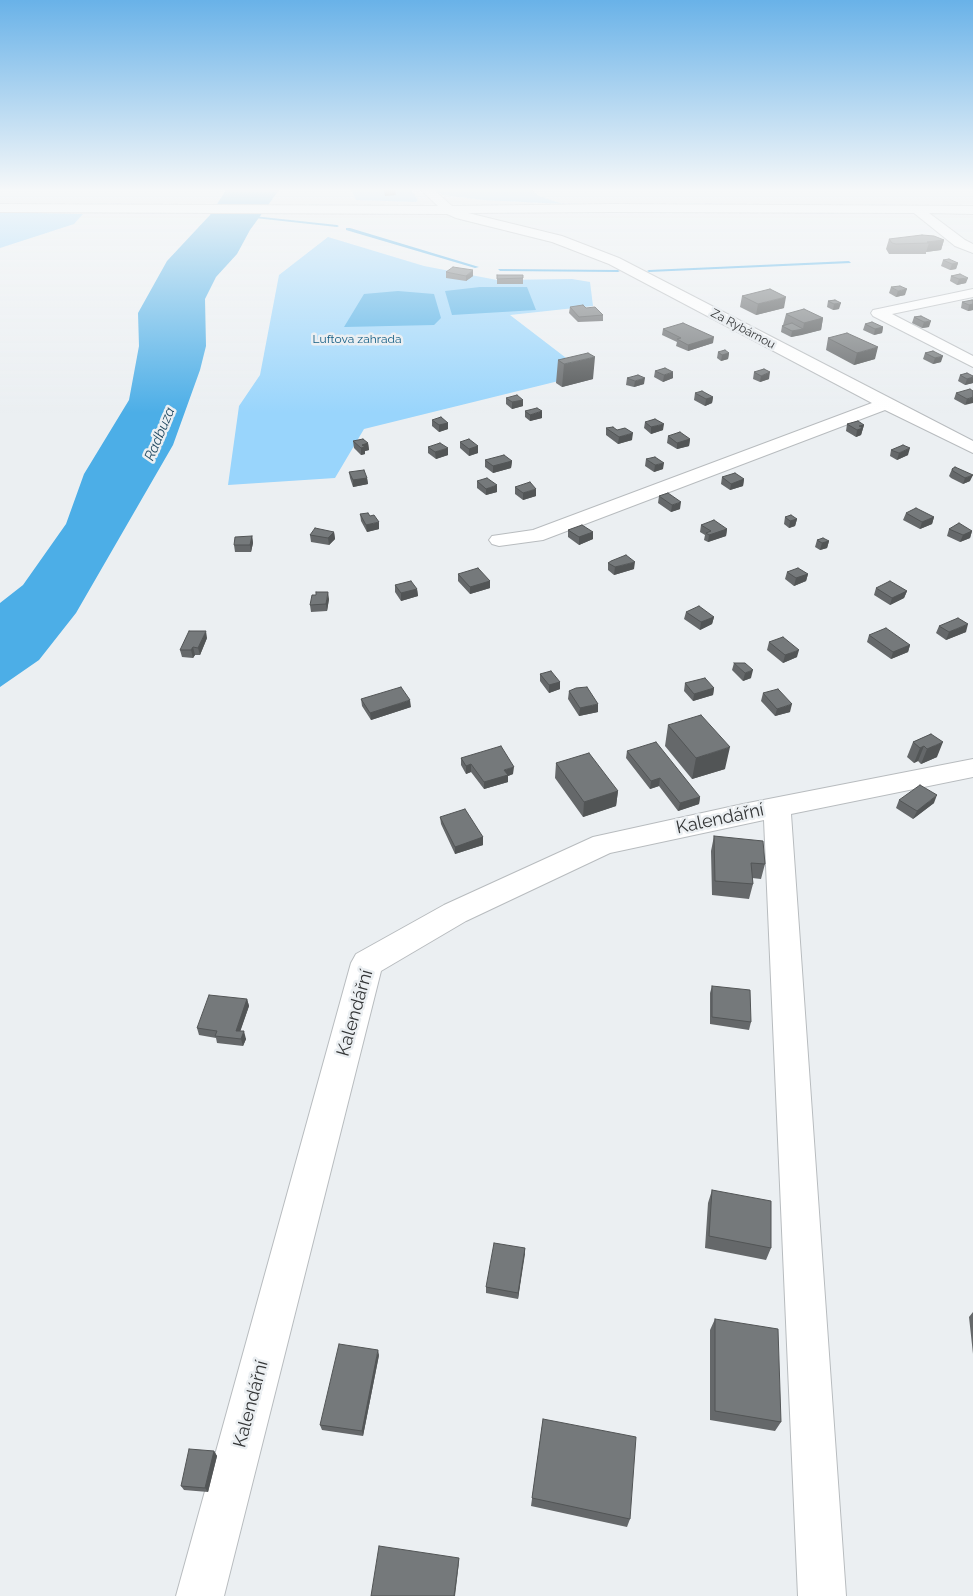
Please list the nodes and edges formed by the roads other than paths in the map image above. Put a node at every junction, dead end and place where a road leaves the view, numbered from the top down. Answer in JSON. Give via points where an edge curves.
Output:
{"nodes":[{"id":1,"x":621,"y":264,"type":"edge"},
{"id":2,"x":973,"y":294,"type":"edge"},
{"id":3,"x":973,"y":362,"type":"edge"},
{"id":4,"x":886,"y":404,"type":"junction"},
{"id":5,"x":973,"y":448,"type":"edge"},
{"id":6,"x":499,"y":540,"type":"dead end"},
{"id":7,"x":973,"y":768,"type":"edge"},
{"id":8,"x":777,"y":807,"type":"junction"},
{"id":9,"x":200,"y":1596,"type":"edge"},
{"id":10,"x":822,"y":1596,"type":"edge"}],
"edges":[{"from":1,"to":4,"type":"street","name":"Za Rybárnou"},
{"from":2,"to":3,"type":"street","via":[[878,313]]},
{"from":4,"to":5,"type":"street","name":"Za Rybárnou"},
{"from":4,"to":6,"type":"street","via":[[536,536]]},
{"from":7,"to":8,"type":"street","name":"Kalendářní"},
{"from":8,"to":9,"type":"street","name":"Kalendářní","via":[[603,844],[455,913],[367,963]]},
{"from":8,"to":10,"type":"street"}]}
